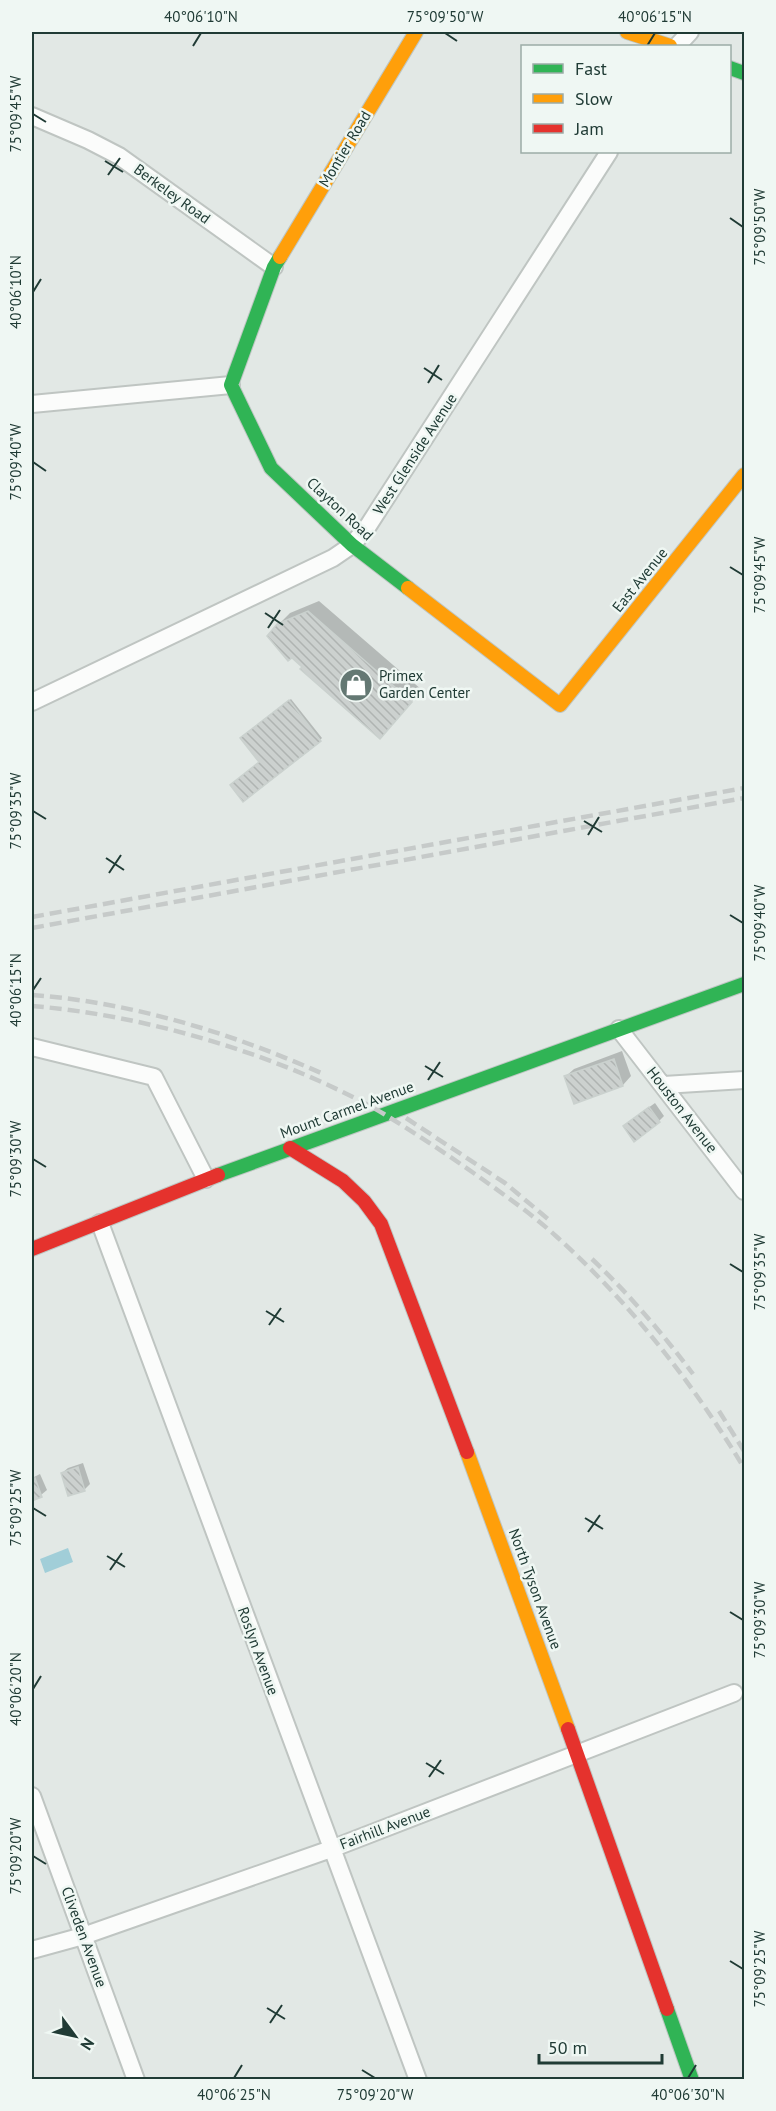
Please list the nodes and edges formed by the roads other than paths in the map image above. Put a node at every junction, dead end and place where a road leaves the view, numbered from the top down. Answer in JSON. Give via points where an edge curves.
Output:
{"nodes":[{"id":1,"x":416,"y":32,"type":"edge"},
{"id":2,"x":627,"y":32,"type":"edge"},
{"id":3,"x":690,"y":32,"type":"edge"},
{"id":4,"x":666,"y":45,"type":"edge"},
{"id":5,"x":678,"y":45,"type":"edge"},
{"id":6,"x":32,"y":116,"type":"edge"},
{"id":7,"x":608,"y":153,"type":"edge"},
{"id":8,"x":274,"y":267,"type":"junction"},
{"id":9,"x":231,"y":386,"type":"junction"},
{"id":10,"x":32,"y":404,"type":"edge"},
{"id":11,"x":744,"y":475,"type":"edge"},
{"id":12,"x":352,"y":545,"type":"junction"},
{"id":13,"x":32,"y":702,"type":"edge"},
{"id":14,"x":560,"y":705,"type":"joint"},
{"id":15,"x":744,"y":984,"type":"edge"},
{"id":16,"x":619,"y":1029,"type":"junction"},
{"id":17,"x":32,"y":1047,"type":"edge"},
{"id":18,"x":744,"y":1080,"type":"edge"},
{"id":19,"x":664,"y":1085,"type":"junction"},
{"id":20,"x":290,"y":1148,"type":"junction"},
{"id":21,"x":206,"y":1179,"type":"junction"},
{"id":22,"x":744,"y":1191,"type":"edge"},
{"id":23,"x":100,"y":1223,"type":"junction"},
{"id":24,"x":32,"y":1249,"type":"edge"},
{"id":25,"x":734,"y":1693,"type":"dead end"},
{"id":26,"x":578,"y":1755,"type":"junction"},
{"id":27,"x":32,"y":1796,"type":"edge"},
{"id":28,"x":331,"y":1849,"type":"junction"},
{"id":29,"x":83,"y":1936,"type":"junction"},
{"id":30,"x":32,"y":1950,"type":"edge"},
{"id":31,"x":136,"y":2079,"type":"edge"},
{"id":32,"x":418,"y":2079,"type":"edge"},
{"id":33,"x":692,"y":2079,"type":"edge"}],
"edges":[{"from":1,"to":8,"type":"street","name":"Montier Road"},
{"from":2,"to":4,"type":"street"},
{"from":3,"to":5,"type":"street"},
{"from":6,"to":8,"type":"street","name":"Berkeley Road","via":[[119,156]]},
{"from":7,"to":12,"type":"street","name":"West Glenside Avenue"},
{"from":8,"to":9,"type":"street"},
{"from":9,"to":10,"type":"street"},
{"from":9,"to":12,"type":"street","name":"Clayton Road","via":[[271,468]]},
{"from":11,"to":14,"type":"street","name":"East Avenue"},
{"from":12,"to":13,"type":"street","name":"West Glenside Avenue","via":[[333,558]]},
{"from":12,"to":14,"type":"street","name":"Clayton Road"},
{"from":15,"to":16,"type":"street","name":"Mount Carmel Avenue"},
{"from":16,"to":19,"type":"street","name":"Houston Avenue"},
{"from":16,"to":20,"type":"street","name":"Mount Carmel Avenue"},
{"from":17,"to":21,"type":"street","via":[[154,1077]]},
{"from":18,"to":19,"type":"street"},
{"from":19,"to":22,"type":"street","name":"Houston Avenue"},
{"from":20,"to":21,"type":"street","name":"Mount Carmel Avenue"},
{"from":20,"to":26,"type":"street","name":"North Tyson Avenue","via":[[343,1181],[381,1224]]},
{"from":21,"to":23,"type":"street","name":"Mount Carmel Avenue"},
{"from":23,"to":24,"type":"street","name":"Mount Carmel Avenue"},
{"from":23,"to":28,"type":"street","name":"Roslyn Avenue"},
{"from":25,"to":26,"type":"street","name":"Fairhill Avenue"},
{"from":26,"to":28,"type":"street","name":"Fairhill Avenue"},
{"from":26,"to":33,"type":"street","name":"North Tyson Avenue"},
{"from":27,"to":29,"type":"street","name":"Cliveden Avenue"},
{"from":28,"to":29,"type":"street","name":"Fairhill Avenue"},
{"from":28,"to":32,"type":"street","name":"Roslyn Avenue"},
{"from":29,"to":30,"type":"street","name":"Fairhill Avenue"},
{"from":29,"to":31,"type":"street","name":"Cliveden Avenue"}]}
